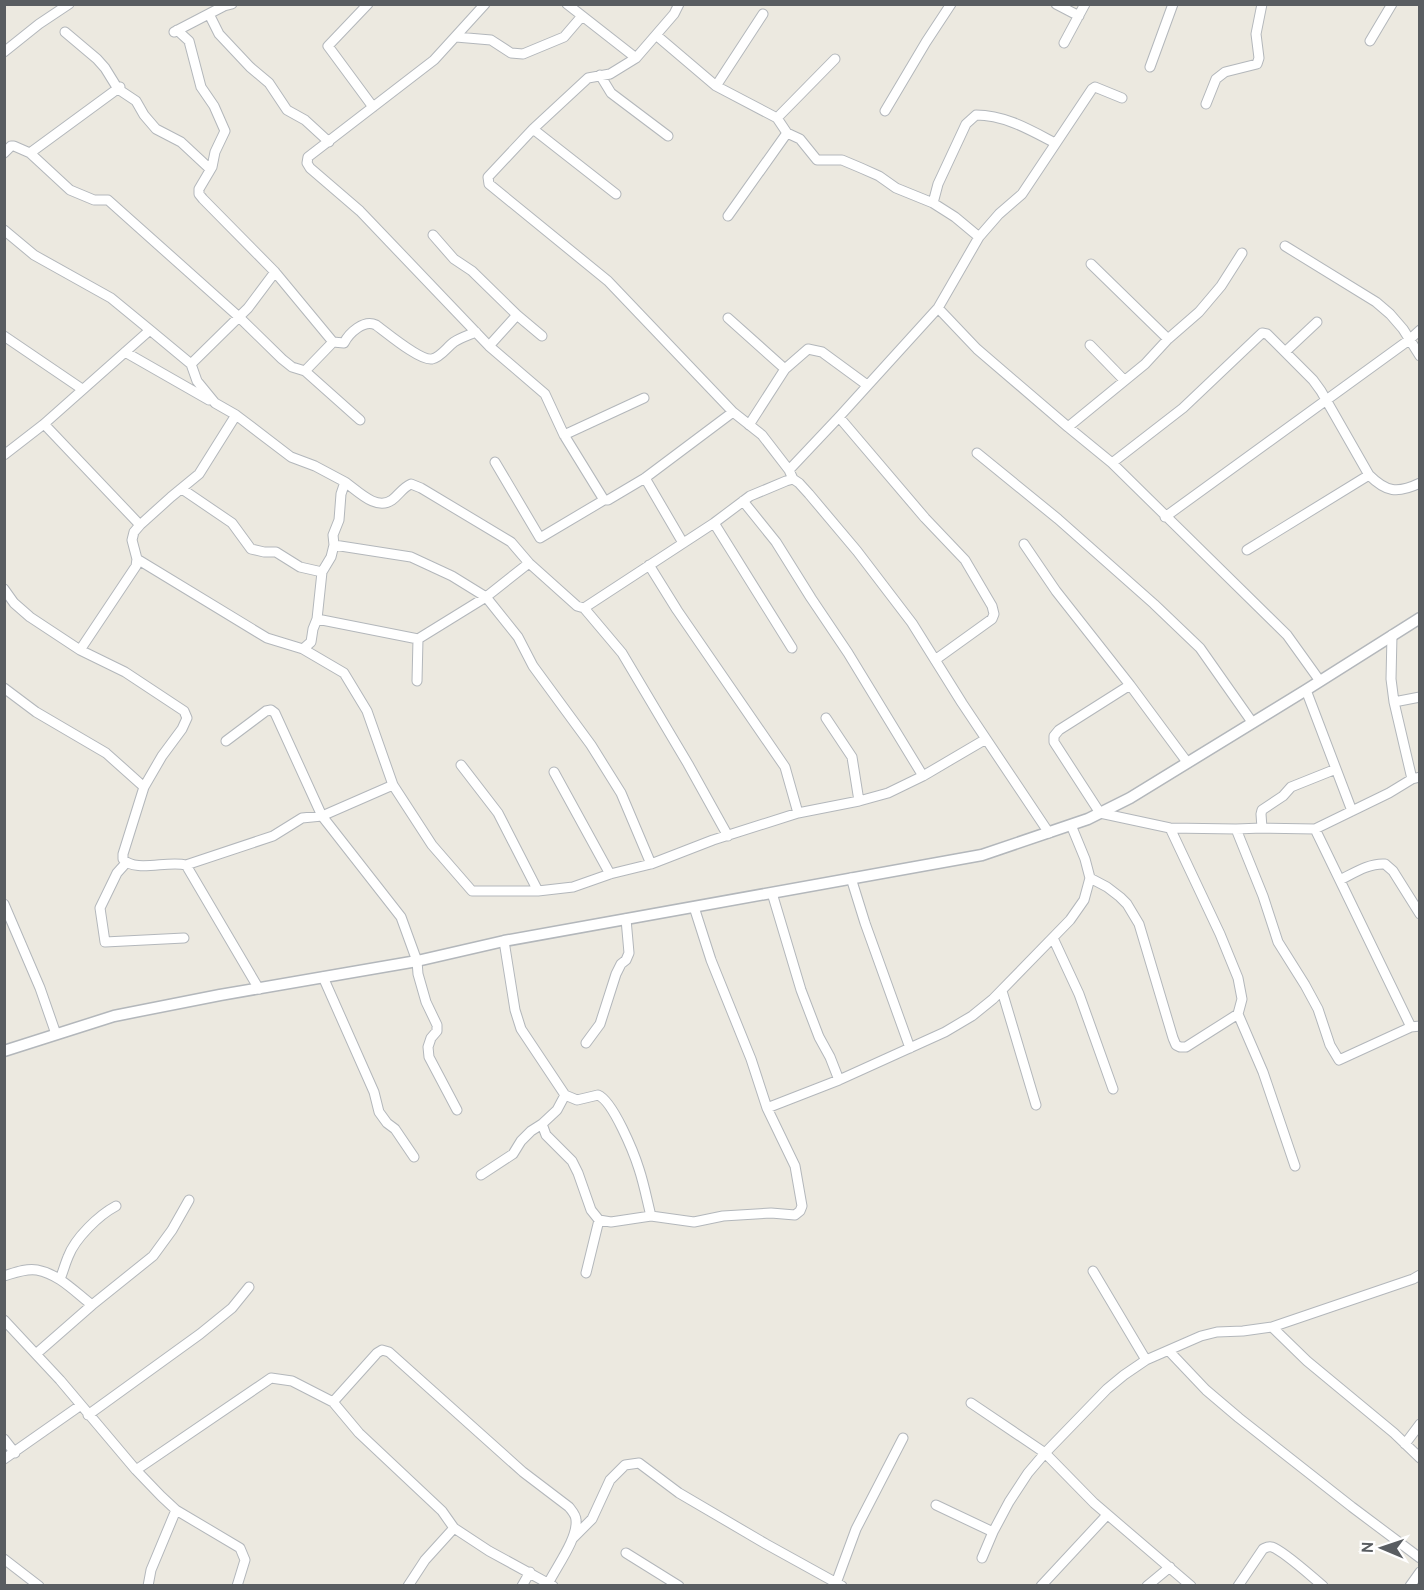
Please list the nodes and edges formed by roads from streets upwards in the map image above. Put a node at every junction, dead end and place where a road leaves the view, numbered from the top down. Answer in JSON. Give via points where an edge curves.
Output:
{"nodes":[{"id":1,"x":69,"y":4,"type":"edge"},
{"id":2,"x":232,"y":4,"type":"edge"},
{"id":3,"x":368,"y":4,"type":"edge"},
{"id":4,"x":485,"y":4,"type":"edge"},
{"id":5,"x":567,"y":4,"type":"edge"},
{"id":6,"x":679,"y":4,"type":"edge"},
{"id":7,"x":951,"y":4,"type":"edge"},
{"id":8,"x":1056,"y":4,"type":"edge"},
{"id":9,"x":1085,"y":4,"type":"edge"},
{"id":10,"x":1173,"y":4,"type":"edge"},
{"id":11,"x":1262,"y":4,"type":"edge"},
{"id":12,"x":1392,"y":4,"type":"edge"},
{"id":13,"x":209,"y":14,"type":"junction"},
{"id":14,"x":763,"y":14,"type":"dead end"},
{"id":15,"x":582,"y":16,"type":"junction"},
{"id":16,"x":1079,"y":16,"type":"junction"},
{"id":17,"x":65,"y":32,"type":"dead end"},
{"id":18,"x":656,"y":35,"type":"junction"},
{"id":19,"x":456,"y":37,"type":"junction"},
{"id":20,"x":1370,"y":41,"type":"dead end"},
{"id":21,"x":1064,"y":43,"type":"dead end"},
{"id":22,"x":5,"y":50,"type":"edge"},
{"id":23,"x":636,"y":58,"type":"junction"},
{"id":24,"x":835,"y":60,"type":"dead end"},
{"id":25,"x":1150,"y":67,"type":"dead end"},
{"id":26,"x":600,"y":75,"type":"junction"},
{"id":27,"x":716,"y":86,"type":"junction"},
{"id":28,"x":119,"y":88,"type":"junction"},
{"id":29,"x":1122,"y":98,"type":"dead end"},
{"id":30,"x":1206,"y":104,"type":"dead end"},
{"id":31,"x":373,"y":107,"type":"junction"},
{"id":32,"x":885,"y":111,"type":"dead end"},
{"id":33,"x":777,"y":118,"type":"junction"},
{"id":34,"x":533,"y":129,"type":"junction"},
{"id":35,"x":787,"y":133,"type":"junction"},
{"id":36,"x":668,"y":136,"type":"dead end"},
{"id":37,"x":329,"y":142,"type":"junction"},
{"id":38,"x":1055,"y":143,"type":"junction"},
{"id":39,"x":4,"y":153,"type":"edge"},
{"id":40,"x":30,"y":153,"type":"junction"},
{"id":41,"x":210,"y":169,"type":"junction"},
{"id":42,"x":616,"y":194,"type":"dead end"},
{"id":43,"x":933,"y":203,"type":"junction"},
{"id":44,"x":728,"y":216,"type":"dead end"},
{"id":45,"x":4,"y":230,"type":"edge"},
{"id":46,"x":433,"y":236,"type":"dead end"},
{"id":47,"x":979,"y":237,"type":"junction"},
{"id":48,"x":1285,"y":246,"type":"dead end"},
{"id":49,"x":1242,"y":253,"type":"dead end"},
{"id":50,"x":1091,"y":264,"type":"dead end"},
{"id":51,"x":275,"y":272,"type":"junction"},
{"id":52,"x":938,"y":308,"type":"junction"},
{"id":53,"x":517,"y":315,"type":"junction"},
{"id":54,"x":239,"y":317,"type":"junction"},
{"id":55,"x":728,"y":318,"type":"dead end"},
{"id":56,"x":1317,"y":322,"type":"dead end"},
{"id":57,"x":150,"y":330,"type":"junction"},
{"id":58,"x":1419,"y":330,"type":"edge"},
{"id":59,"x":476,"y":332,"type":"junction"},
{"id":60,"x":4,"y":336,"type":"edge"},
{"id":61,"x":542,"y":336,"type":"dead end"},
{"id":62,"x":1168,"y":339,"type":"junction"},
{"id":63,"x":1409,"y":339,"type":"junction"},
{"id":64,"x":333,"y":342,"type":"junction"},
{"id":65,"x":1090,"y":345,"type":"dead end"},
{"id":66,"x":489,"y":346,"type":"junction"},
{"id":67,"x":125,"y":352,"type":"junction"},
{"id":68,"x":1285,"y":352,"type":"junction"},
{"id":69,"x":1419,"y":356,"type":"edge"},
{"id":70,"x":191,"y":364,"type":"junction"},
{"id":71,"x":785,"y":369,"type":"junction"},
{"id":72,"x":305,"y":370,"type":"junction"},
{"id":73,"x":1124,"y":380,"type":"junction"},
{"id":74,"x":867,"y":385,"type":"junction"},
{"id":75,"x":82,"y":389,"type":"junction"},
{"id":76,"x":644,"y":398,"type":"dead end"},
{"id":77,"x":1326,"y":400,"type":"junction"},
{"id":78,"x":215,"y":403,"type":"junction"},
{"id":79,"x":733,"y":412,"type":"junction"},
{"id":80,"x":236,"y":415,"type":"junction"},
{"id":81,"x":839,"y":417,"type":"junction"},
{"id":82,"x":360,"y":420,"type":"dead end"},
{"id":83,"x":44,"y":424,"type":"junction"},
{"id":84,"x":749,"y":425,"type":"junction"},
{"id":85,"x":1068,"y":428,"type":"junction"},
{"id":86,"x":564,"y":435,"type":"junction"},
{"id":87,"x":977,"y":453,"type":"dead end"},
{"id":88,"x":4,"y":455,"type":"edge"},
{"id":89,"x":495,"y":462,"type":"dead end"},
{"id":90,"x":1112,"y":463,"type":"junction"},
{"id":91,"x":789,"y":470,"type":"junction"},
{"id":92,"x":1370,"y":475,"type":"junction"},
{"id":93,"x":645,"y":478,"type":"junction"},
{"id":94,"x":793,"y":479,"type":"junction"},
{"id":95,"x":345,"y":482,"type":"junction"},
{"id":96,"x":1419,"y":483,"type":"edge"},
{"id":97,"x":182,"y":489,"type":"junction"},
{"id":98,"x":604,"y":500,"type":"junction"},
{"id":99,"x":743,"y":501,"type":"junction"},
{"id":100,"x":1165,"y":517,"type":"junction"},
{"id":101,"x":714,"y":523,"type":"junction"},
{"id":102,"x":140,"y":525,"type":"junction"},
{"id":103,"x":683,"y":543,"type":"junction"},
{"id":104,"x":1024,"y":544,"type":"dead end"},
{"id":105,"x":334,"y":545,"type":"junction"},
{"id":106,"x":1247,"y":550,"type":"dead end"},
{"id":107,"x":137,"y":559,"type":"junction"},
{"id":108,"x":529,"y":563,"type":"junction"},
{"id":109,"x":650,"y":566,"type":"junction"},
{"id":110,"x":322,"y":572,"type":"junction"},
{"id":111,"x":4,"y":589,"type":"edge"},
{"id":112,"x":486,"y":597,"type":"junction"},
{"id":113,"x":584,"y":608,"type":"junction"},
{"id":114,"x":1419,"y":618,"type":"edge"},
{"id":115,"x":317,"y":619,"type":"junction"},
{"id":116,"x":1392,"y":636,"type":"junction"},
{"id":117,"x":418,"y":639,"type":"junction"},
{"id":118,"x":792,"y":648,"type":"dead end"},
{"id":119,"x":303,"y":649,"type":"junction"},
{"id":120,"x":80,"y":650,"type":"junction"},
{"id":121,"x":935,"y":660,"type":"junction"},
{"id":122,"x":417,"y":681,"type":"dead end"},
{"id":123,"x":1320,"y":681,"type":"junction"},
{"id":124,"x":1130,"y":685,"type":"junction"},
{"id":125,"x":4,"y":688,"type":"edge"},
{"id":126,"x":1306,"y":690,"type":"junction"},
{"id":127,"x":1419,"y":697,"type":"edge"},
{"id":128,"x":1394,"y":702,"type":"junction"},
{"id":129,"x":826,"y":718,"type":"dead end"},
{"id":130,"x":1252,"y":722,"type":"junction"},
{"id":131,"x":986,"y":739,"type":"junction"},
{"id":132,"x":226,"y":741,"type":"dead end"},
{"id":133,"x":1187,"y":762,"type":"junction"},
{"id":134,"x":461,"y":765,"type":"dead end"},
{"id":135,"x":1336,"y":769,"type":"junction"},
{"id":136,"x":554,"y":772,"type":"dead end"},
{"id":137,"x":923,"y":776,"type":"junction"},
{"id":138,"x":1416,"y":778,"type":"edge"},
{"id":139,"x":393,"y":785,"type":"junction"},
{"id":140,"x":144,"y":787,"type":"junction"},
{"id":141,"x":859,"y":801,"type":"junction"},
{"id":142,"x":1353,"y":811,"type":"junction"},
{"id":143,"x":798,"y":813,"type":"junction"},
{"id":144,"x":1100,"y":813,"type":"junction"},
{"id":145,"x":322,"y":816,"type":"junction"},
{"id":146,"x":1071,"y":825,"type":"junction"},
{"id":147,"x":1170,"y":828,"type":"junction"},
{"id":148,"x":1262,"y":828,"type":"junction"},
{"id":149,"x":1236,"y":829,"type":"junction"},
{"id":150,"x":1315,"y":830,"type":"junction"},
{"id":151,"x":1049,"y":833,"type":"junction"},
{"id":152,"x":728,"y":836,"type":"junction"},
{"id":153,"x":126,"y":863,"type":"junction"},
{"id":154,"x":651,"y":864,"type":"junction"},
{"id":155,"x":186,"y":865,"type":"junction"},
{"id":156,"x":610,"y":874,"type":"junction"},
{"id":157,"x":851,"y":878,"type":"junction"},
{"id":158,"x":1090,"y":878,"type":"junction"},
{"id":159,"x":1340,"y":880,"type":"junction"},
{"id":160,"x":538,"y":891,"type":"junction"},
{"id":161,"x":772,"y":892,"type":"junction"},
{"id":162,"x":4,"y":904,"type":"edge"},
{"id":163,"x":694,"y":907,"type":"junction"},
{"id":164,"x":1419,"y":914,"type":"edge"},
{"id":165,"x":626,"y":919,"type":"junction"},
{"id":166,"x":184,"y":938,"type":"dead end"},
{"id":167,"x":1053,"y":938,"type":"junction"},
{"id":168,"x":504,"y":941,"type":"junction"},
{"id":169,"x":417,"y":961,"type":"junction"},
{"id":170,"x":323,"y":977,"type":"junction"},
{"id":171,"x":259,"y":989,"type":"junction"},
{"id":172,"x":1002,"y":991,"type":"junction"},
{"id":173,"x":1238,"y":1014,"type":"junction"},
{"id":174,"x":1415,"y":1027,"type":"edge"},
{"id":175,"x":56,"y":1034,"type":"junction"},
{"id":176,"x":586,"y":1043,"type":"dead end"},
{"id":177,"x":910,"y":1048,"type":"junction"},
{"id":178,"x":4,"y":1051,"type":"edge"},
{"id":179,"x":839,"y":1080,"type":"junction"},
{"id":180,"x":1113,"y":1089,"type":"dead end"},
{"id":181,"x":565,"y":1095,"type":"junction"},
{"id":182,"x":1036,"y":1105,"type":"dead end"},
{"id":183,"x":767,"y":1108,"type":"junction"},
{"id":184,"x":457,"y":1110,"type":"dead end"},
{"id":185,"x":542,"y":1124,"type":"junction"},
{"id":186,"x":414,"y":1157,"type":"dead end"},
{"id":187,"x":1295,"y":1166,"type":"dead end"},
{"id":188,"x":481,"y":1175,"type":"dead end"},
{"id":189,"x":189,"y":1200,"type":"dead end"},
{"id":190,"x":116,"y":1206,"type":"dead end"},
{"id":191,"x":651,"y":1216,"type":"junction"},
{"id":192,"x":599,"y":1220,"type":"junction"},
{"id":193,"x":1093,"y":1271,"type":"dead end"},
{"id":194,"x":586,"y":1273,"type":"dead end"},
{"id":195,"x":4,"y":1276,"type":"edge"},
{"id":196,"x":60,"y":1279,"type":"junction"},
{"id":197,"x":1417,"y":1280,"type":"edge"},
{"id":198,"x":249,"y":1287,"type":"dead end"},
{"id":199,"x":92,"y":1305,"type":"junction"},
{"id":200,"x":4,"y":1320,"type":"edge"},
{"id":201,"x":1272,"y":1327,"type":"junction"},
{"id":202,"x":1169,"y":1351,"type":"junction"},
{"id":203,"x":36,"y":1354,"type":"junction"},
{"id":204,"x":1146,"y":1360,"type":"junction"},
{"id":205,"x":333,"y":1402,"type":"junction"},
{"id":206,"x":971,"y":1403,"type":"dead end"},
{"id":207,"x":81,"y":1405,"type":"junction"},
{"id":208,"x":88,"y":1415,"type":"junction"},
{"id":209,"x":1419,"y":1424,"type":"edge"},
{"id":210,"x":903,"y":1438,"type":"dead end"},
{"id":211,"x":4,"y":1439,"type":"edge"},
{"id":212,"x":1406,"y":1444,"type":"junction"},
{"id":213,"x":15,"y":1453,"type":"junction"},
{"id":214,"x":1045,"y":1453,"type":"junction"},
{"id":215,"x":1419,"y":1458,"type":"edge"},
{"id":216,"x":4,"y":1459,"type":"edge"},
{"id":217,"x":136,"y":1470,"type":"junction"},
{"id":218,"x":936,"y":1505,"type":"dead end"},
{"id":219,"x":176,"y":1509,"type":"junction"},
{"id":220,"x":1107,"y":1515,"type":"junction"},
{"id":221,"x":454,"y":1528,"type":"junction"},
{"id":222,"x":993,"y":1532,"type":"junction"},
{"id":223,"x":573,"y":1538,"type":"junction"},
{"id":224,"x":626,"y":1553,"type":"dead end"},
{"id":225,"x":4,"y":1558,"type":"edge"},
{"id":226,"x":982,"y":1558,"type":"dead end"},
{"id":227,"x":1419,"y":1558,"type":"edge"},
{"id":228,"x":1170,"y":1567,"type":"junction"},
{"id":229,"x":530,"y":1572,"type":"junction"},
{"id":230,"x":1419,"y":1572,"type":"edge"},
{"id":231,"x":551,"y":1584,"type":"edge"},
{"id":232,"x":838,"y":1584,"type":"edge"},
{"id":233,"x":39,"y":1586,"type":"edge"},
{"id":234,"x":148,"y":1586,"type":"edge"},
{"id":235,"x":237,"y":1586,"type":"edge"},
{"id":236,"x":408,"y":1586,"type":"edge"},
{"id":237,"x":522,"y":1586,"type":"edge"},
{"id":238,"x":679,"y":1586,"type":"edge"},
{"id":239,"x":1041,"y":1586,"type":"edge"},
{"id":240,"x":1147,"y":1586,"type":"edge"},
{"id":241,"x":1191,"y":1586,"type":"edge"},
{"id":242,"x":1238,"y":1586,"type":"edge"},
{"id":243,"x":1323,"y":1586,"type":"edge"},
{"id":244,"x":1410,"y":1586,"type":"edge"}],
"edges":[{"from":1,"to":22,"type":"street"},
{"from":2,"to":13,"type":"street"},
{"from":3,"to":31,"type":"street","via":[[328,46]]},
{"from":4,"to":19,"type":"street"},
{"from":5,"to":15,"type":"street"},
{"from":6,"to":18,"type":"street"},
{"from":7,"to":32,"type":"street"},
{"from":8,"to":16,"type":"street"},
{"from":9,"to":16,"type":"street"},
{"from":10,"to":25,"type":"street"},
{"from":11,"to":30,"type":"street","via":[[1256,34],[1257,64],[1225,72],[1216,79]]},
{"from":12,"to":20,"type":"street"},
{"from":13,"to":37,"type":"street","via":[[219,34],[269,83],[287,110]]},
{"from":13,"to":41,"type":"street","via":[[175,31],[189,41],[201,87],[225,131]]},
{"from":14,"to":27,"type":"street"},
{"from":15,"to":19,"type":"street","via":[[564,37],[524,54],[511,53],[491,40]]},
{"from":15,"to":23,"type":"street"},
{"from":16,"to":21,"type":"street"},
{"from":17,"to":28,"type":"street","via":[[97,59]]},
{"from":18,"to":23,"type":"street"},
{"from":18,"to":27,"type":"street"},
{"from":19,"to":31,"type":"street","via":[[434,60]]},
{"from":23,"to":26,"type":"street","via":[[610,74]]},
{"from":24,"to":33,"type":"street"},
{"from":26,"to":34,"type":"street","via":[[588,78]]},
{"from":26,"to":36,"type":"street","via":[[610,93]]},
{"from":27,"to":33,"type":"street"},
{"from":28,"to":40,"type":"street"},
{"from":28,"to":41,"type":"street","via":[[136,101],[156,129],[181,142]]},
{"from":29,"to":38,"type":"street","via":[[1092,89]]},
{"from":31,"to":37,"type":"street"},
{"from":33,"to":35,"type":"street"},
{"from":34,"to":42,"type":"street"},
{"from":34,"to":79,"type":"street","via":[[488,177],[489,184],[608,281]]},
{"from":35,"to":43,"type":"street","via":[[800,139],[817,160],[842,160]]},
{"from":35,"to":44,"type":"street"},
{"from":37,"to":59,"type":"street","via":[[308,158],[310,168],[360,211]]},
{"from":38,"to":43,"type":"street","via":[[1002,118],[976,115],[966,124]]},
{"from":38,"to":47,"type":"street","via":[[1022,194]]},
{"from":39,"to":40,"type":"street","via":[[14,146]]},
{"from":40,"to":54,"type":"street","via":[[70,190],[94,200],[108,200]]},
{"from":41,"to":51,"type":"street","via":[[199,194]]},
{"from":43,"to":47,"type":"street"},
{"from":45,"to":57,"type":"street","via":[[34,255],[104,294]]},
{"from":46,"to":53,"type":"street"},
{"from":47,"to":52,"type":"street"},
{"from":48,"to":63,"type":"street","via":[[1376,302]]},
{"from":49,"to":62,"type":"street","via":[[1199,312]]},
{"from":50,"to":62,"type":"street"},
{"from":51,"to":54,"type":"street"},
{"from":51,"to":64,"type":"street"},
{"from":52,"to":74,"type":"street"},
{"from":52,"to":85,"type":"street","via":[[977,349]]},
{"from":53,"to":61,"type":"street"},
{"from":53,"to":66,"type":"street"},
{"from":54,"to":70,"type":"street"},
{"from":54,"to":72,"type":"street","via":[[282,359]]},
{"from":55,"to":71,"type":"street"},
{"from":56,"to":68,"type":"street"},
{"from":57,"to":67,"type":"street"},
{"from":57,"to":70,"type":"street"},
{"from":58,"to":63,"type":"street"},
{"from":59,"to":64,"type":"street","via":[[431,359],[425,359],[371,323],[348,335],[344,343]]},
{"from":59,"to":66,"type":"street"},
{"from":60,"to":75,"type":"street"},
{"from":62,"to":73,"type":"street"},
{"from":63,"to":69,"type":"street"},
{"from":63,"to":77,"type":"street"},
{"from":64,"to":72,"type":"street"},
{"from":65,"to":73,"type":"street"},
{"from":66,"to":86,"type":"street","via":[[545,394]]},
{"from":67,"to":75,"type":"street"},
{"from":67,"to":78,"type":"street"},
{"from":68,"to":77,"type":"street","via":[[1313,380]]},
{"from":68,"to":90,"type":"street","via":[[1262,333],[1183,408]]},
{"from":70,"to":78,"type":"street","via":[[197,381]]},
{"from":71,"to":74,"type":"street","via":[[808,349],[822,352]]},
{"from":71,"to":84,"type":"street"},
{"from":72,"to":82,"type":"street"},
{"from":73,"to":85,"type":"street"},
{"from":74,"to":81,"type":"street"},
{"from":75,"to":83,"type":"street"},
{"from":76,"to":86,"type":"street"},
{"from":77,"to":92,"type":"street"},
{"from":77,"to":100,"type":"street"},
{"from":78,"to":80,"type":"street"},
{"from":79,"to":84,"type":"street"},
{"from":79,"to":93,"type":"street"},
{"from":80,"to":95,"type":"street","via":[[291,457]]},
{"from":80,"to":97,"type":"street","via":[[199,474]]},
{"from":81,"to":91,"type":"street"},
{"from":81,"to":121,"type":"street","via":[[965,560],[992,606],[992,619]]},
{"from":83,"to":88,"type":"street"},
{"from":83,"to":102,"type":"street"},
{"from":84,"to":91,"type":"street","via":[[762,435]]},
{"from":85,"to":90,"type":"street"},
{"from":86,"to":98,"type":"street"},
{"from":87,"to":130,"type":"street","via":[[1084,541],[1200,648]]},
{"from":89,"to":98,"type":"street","via":[[540,538]]},
{"from":90,"to":100,"type":"street"},
{"from":91,"to":94,"type":"street"},
{"from":92,"to":96,"type":"street","via":[[1392,490]]},
{"from":92,"to":106,"type":"street"},
{"from":93,"to":98,"type":"street"},
{"from":93,"to":103,"type":"street"},
{"from":94,"to":99,"type":"street"},
{"from":94,"to":121,"type":"street","via":[[857,550]]},
{"from":95,"to":105,"type":"street"},
{"from":95,"to":108,"type":"street","via":[[382,504],[411,484],[421,488],[511,542]]},
{"from":97,"to":102,"type":"street"},
{"from":97,"to":110,"type":"street","via":[[232,523],[251,549],[276,552],[300,567]]},
{"from":99,"to":101,"type":"street"},
{"from":99,"to":137,"type":"street","via":[[776,542]]},
{"from":100,"to":123,"type":"street","via":[[1287,634]]},
{"from":101,"to":103,"type":"street"},
{"from":101,"to":118,"type":"street"},
{"from":102,"to":107,"type":"street","via":[[132,540]]},
{"from":103,"to":109,"type":"street"},
{"from":104,"to":124,"type":"street"},
{"from":105,"to":110,"type":"street"},
{"from":105,"to":112,"type":"street","via":[[411,557]]},
{"from":107,"to":119,"type":"street","via":[[267,638]]},
{"from":107,"to":120,"type":"street"},
{"from":108,"to":112,"type":"street"},
{"from":108,"to":113,"type":"street"},
{"from":109,"to":113,"type":"street"},
{"from":109,"to":143,"type":"street","via":[[784,766]]},
{"from":110,"to":115,"type":"street"},
{"from":111,"to":120,"type":"street","via":[[30,617]]},
{"from":112,"to":117,"type":"street"},
{"from":112,"to":154,"type":"street","via":[[518,637],[533,666],[621,793]]},
{"from":113,"to":152,"type":"street","via":[[622,652]]},
{"from":114,"to":116,"type":"street"},
{"from":115,"to":117,"type":"street"},
{"from":115,"to":119,"type":"street","via":[[311,642]]},
{"from":116,"to":123,"type":"street"},
{"from":116,"to":128,"type":"street"},
{"from":117,"to":122,"type":"street"},
{"from":119,"to":139,"type":"street","via":[[344,673],[353,686],[367,711]]},
{"from":120,"to":140,"type":"street","via":[[125,672],[184,711],[187,718],[182,729]]},
{"from":121,"to":131,"type":"street"},
{"from":123,"to":126,"type":"street"},
{"from":124,"to":133,"type":"street"},
{"from":124,"to":144,"type":"street","via":[[1054,736],[1054,742]]},
{"from":125,"to":140,"type":"street","via":[[36,712],[106,753]]},
{"from":126,"to":130,"type":"street"},
{"from":126,"to":135,"type":"street"},
{"from":127,"to":128,"type":"street"},
{"from":128,"to":138,"type":"street"},
{"from":129,"to":141,"type":"street","via":[[852,757]]},
{"from":130,"to":133,"type":"street"},
{"from":131,"to":137,"type":"street"},
{"from":131,"to":151,"type":"street"},
{"from":132,"to":145,"type":"street","via":[[271,710]]},
{"from":133,"to":144,"type":"street"},
{"from":134,"to":160,"type":"street","via":[[498,813]]},
{"from":135,"to":142,"type":"street"},
{"from":135,"to":148,"type":"street","via":[[1291,787],[1262,810]]},
{"from":136,"to":156,"type":"street"},
{"from":137,"to":141,"type":"street","via":[[888,793]]},
{"from":138,"to":142,"type":"street"},
{"from":139,"to":145,"type":"street"},
{"from":139,"to":160,"type":"street","via":[[432,844],[472,891]]},
{"from":140,"to":153,"type":"street","via":[[123,854]]},
{"from":141,"to":143,"type":"street"},
{"from":142,"to":150,"type":"street"},
{"from":143,"to":152,"type":"street"},
{"from":144,"to":146,"type":"street"},
{"from":144,"to":147,"type":"street"},
{"from":145,"to":155,"type":"street","via":[[302,818],[273,836]]},
{"from":145,"to":169,"type":"street","via":[[400,917]]},
{"from":146,"to":151,"type":"street"},
{"from":146,"to":158,"type":"street"},
{"from":147,"to":149,"type":"street"},
{"from":147,"to":173,"type":"street","via":[[1238,978],[1242,999]]},
{"from":148,"to":149,"type":"street"},
{"from":148,"to":150,"type":"street"},
{"from":149,"to":174,"type":"street","via":[[1278,942],[1318,1009],[1339,1060]]},
{"from":150,"to":159,"type":"street"},
{"from":151,"to":157,"type":"street","via":[[982,855]]},
{"from":152,"to":154,"type":"street"},
{"from":153,"to":155,"type":"street"},
{"from":153,"to":166,"type":"street","via":[[100,908],[105,942]]},
{"from":154,"to":156,"type":"street"},
{"from":155,"to":171,"type":"street"},
{"from":156,"to":160,"type":"street","via":[[573,887]]},
{"from":157,"to":161,"type":"street"},
{"from":157,"to":177,"type":"street"},
{"from":158,"to":167,"type":"street","via":[[1080,908]]},
{"from":158,"to":173,"type":"street","via":[[1120,897],[1139,924],[1176,1045],[1186,1047]]},
{"from":159,"to":164,"type":"street","via":[[1368,866],[1385,864]]},
{"from":159,"to":174,"type":"street"},
{"from":161,"to":163,"type":"street"},
{"from":161,"to":179,"type":"street","via":[[801,990]]},
{"from":162,"to":175,"type":"street"},
{"from":163,"to":165,"type":"street"},
{"from":163,"to":183,"type":"street"},
{"from":165,"to":168,"type":"street"},
{"from":165,"to":176,"type":"street","via":[[629,953],[616,974],[600,1024]]},
{"from":167,"to":172,"type":"street"},
{"from":167,"to":180,"type":"street","via":[[1079,994]]},
{"from":168,"to":169,"type":"street"},
{"from":168,"to":181,"type":"street","via":[[521,1029]]},
{"from":169,"to":170,"type":"street"},
{"from":169,"to":184,"type":"street","via":[[426,1002],[437,1025],[428,1047],[429,1058]]},
{"from":170,"to":171,"type":"street"},
{"from":170,"to":186,"type":"street","via":[[374,1092],[379,1112]]},
{"from":171,"to":175,"type":"street","via":[[114,1016]]},
{"from":172,"to":177,"type":"street","via":[[972,1016]]},
{"from":172,"to":182,"type":"street"},
{"from":173,"to":187,"type":"street","via":[[1263,1072]]},
{"from":175,"to":178,"type":"street"},
{"from":177,"to":179,"type":"street"},
{"from":179,"to":183,"type":"street"},
{"from":181,"to":185,"type":"street"},
{"from":181,"to":191,"type":"street","via":[[577,1100],[598,1095],[605,1098],[639,1170]]},
{"from":183,"to":191,"type":"street","via":[[795,1166],[802,1206],[795,1215],[723,1216],[694,1222]]},
{"from":185,"to":188,"type":"street","via":[[521,1141],[513,1154]]},
{"from":185,"to":192,"type":"street","via":[[546,1136],[572,1161],[591,1210]]},
{"from":189,"to":199,"type":"street","via":[[153,1256]]},
{"from":190,"to":196,"type":"street","via":[[92,1224],[77,1242]]},
{"from":191,"to":192,"type":"street"},
{"from":192,"to":194,"type":"street"},
{"from":193,"to":204,"type":"street"},
{"from":195,"to":196,"type":"street","via":[[36,1270]]},
{"from":196,"to":199,"type":"street"},
{"from":197,"to":201,"type":"street"},
{"from":198,"to":208,"type":"street","via":[[232,1308],[200,1334]]},
{"from":199,"to":203,"type":"street"},
{"from":200,"to":203,"type":"street"},
{"from":201,"to":202,"type":"street","via":[[1217,1332]]},
{"from":201,"to":212,"type":"street"},
{"from":202,"to":204,"type":"street"},
{"from":202,"to":227,"type":"street","via":[[1239,1418]]},
{"from":203,"to":207,"type":"street"},
{"from":204,"to":214,"type":"street","via":[[1107,1389]]},
{"from":205,"to":217,"type":"street","via":[[292,1381],[271,1378]]},
{"from":205,"to":221,"type":"street","via":[[442,1511]]},
{"from":205,"to":223,"type":"street","via":[[377,1353],[389,1352],[523,1472],[569,1507],[576,1521]]},
{"from":206,"to":214,"type":"street"},
{"from":207,"to":208,"type":"street"},
{"from":207,"to":213,"type":"street"},
{"from":208,"to":217,"type":"street"},
{"from":209,"to":212,"type":"street"},
{"from":210,"to":232,"type":"street","via":[[856,1529]]},
{"from":211,"to":213,"type":"street"},
{"from":212,"to":215,"type":"street"},
{"from":213,"to":216,"type":"street"},
{"from":214,"to":220,"type":"street"},
{"from":214,"to":222,"type":"street","via":[[1028,1473]]},
{"from":217,"to":219,"type":"street"},
{"from":218,"to":222,"type":"street"},
{"from":219,"to":234,"type":"street"},
{"from":219,"to":235,"type":"street","via":[[240,1548],[245,1560]]},
{"from":220,"to":228,"type":"street"},
{"from":220,"to":239,"type":"street"},
{"from":221,"to":229,"type":"street"},
{"from":221,"to":236,"type":"street"},
{"from":222,"to":226,"type":"street"},
{"from":223,"to":231,"type":"street"},
{"from":223,"to":232,"type":"street","via":[[592,1518],[610,1480],[625,1465],[639,1463],[679,1493]]},
{"from":224,"to":238,"type":"street"},
{"from":225,"to":233,"type":"street"},
{"from":228,"to":240,"type":"street"},
{"from":228,"to":241,"type":"street"},
{"from":229,"to":231,"type":"street"},
{"from":229,"to":237,"type":"street"},
{"from":230,"to":244,"type":"street"},
{"from":242,"to":243,"type":"street","via":[[1268,1547],[1282,1553]]}]}
